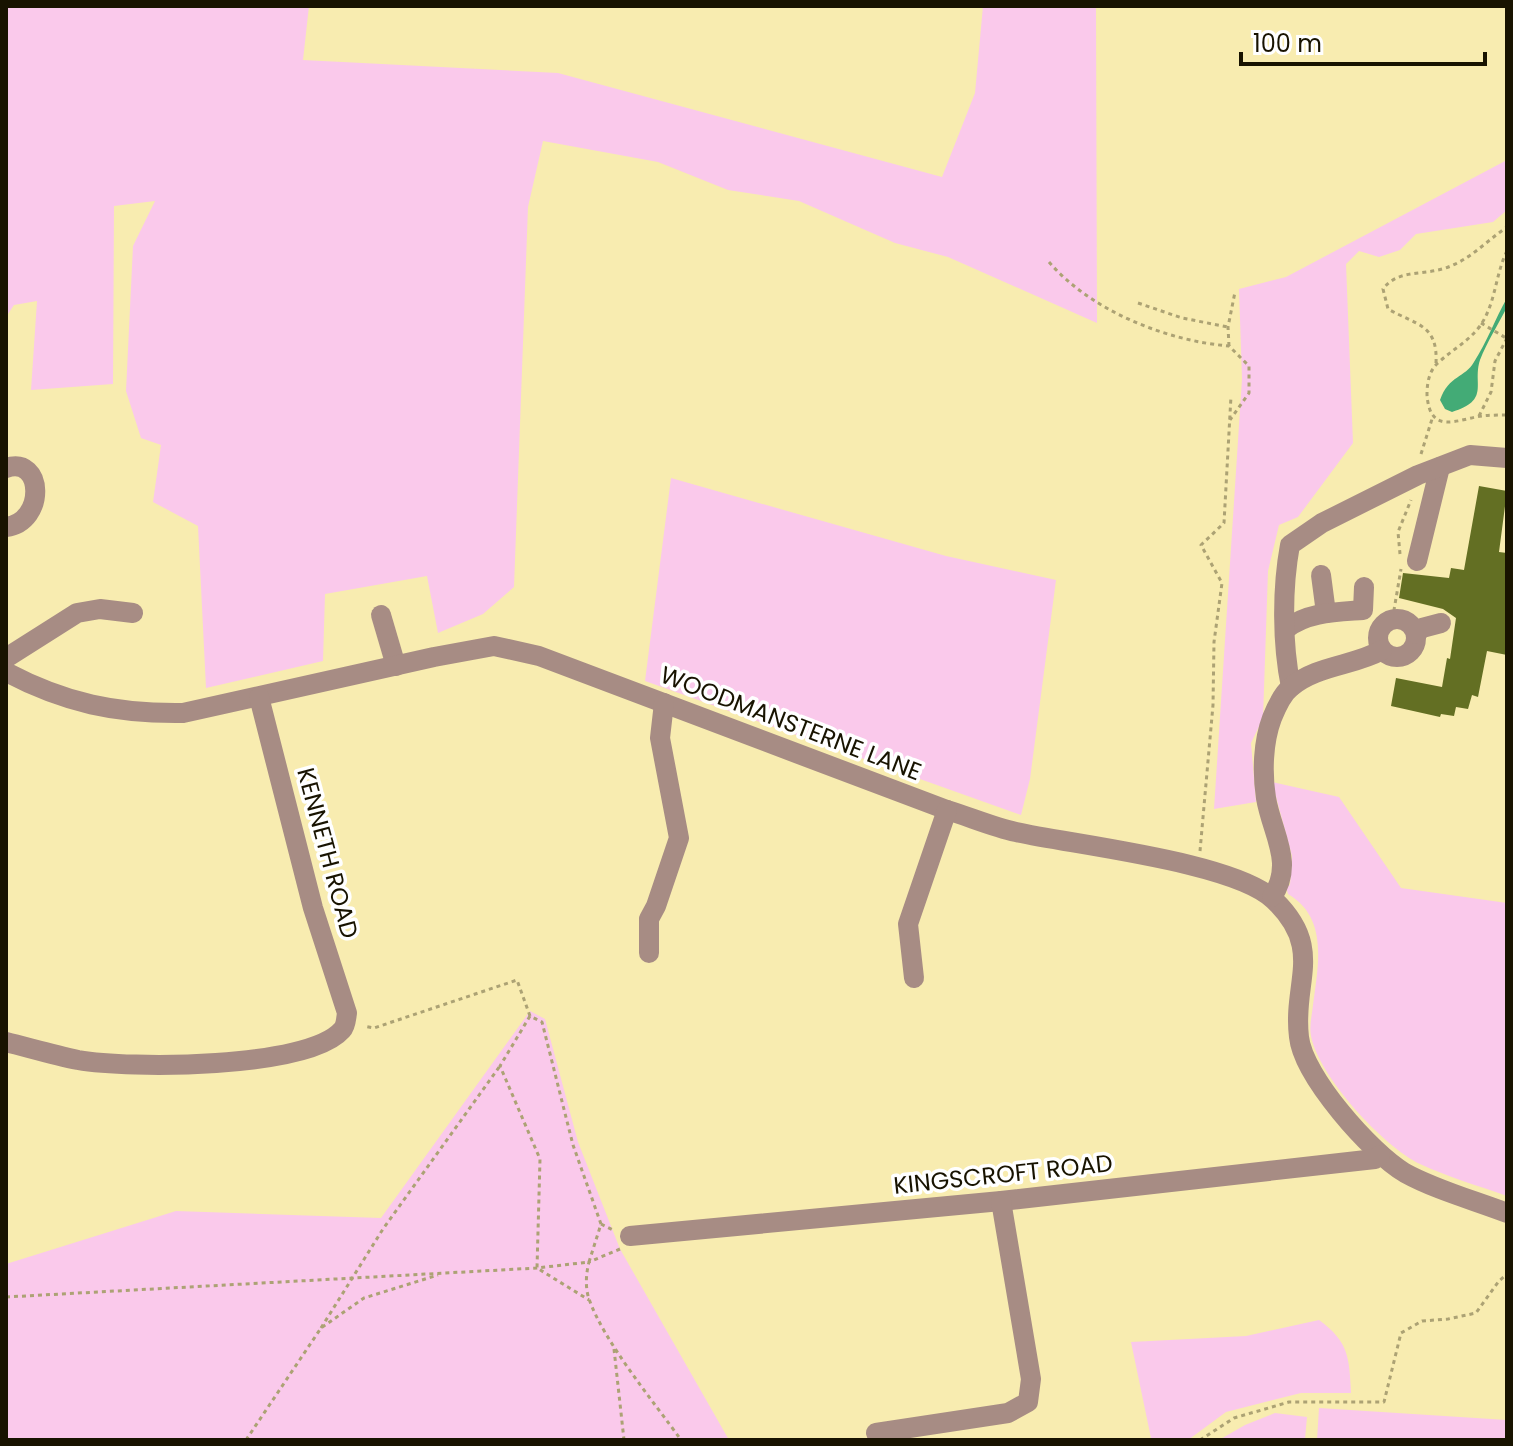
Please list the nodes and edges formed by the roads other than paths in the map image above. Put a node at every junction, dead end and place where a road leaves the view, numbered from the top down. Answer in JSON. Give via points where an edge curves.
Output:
{"nodes":[{"id":1,"x":1507,"y":458,"type":"edge"},
{"id":2,"x":1440,"y":467,"type":"junction"},
{"id":3,"x":6,"y":468,"type":"edge"},
{"id":4,"x":6,"y":527,"type":"edge"},
{"id":5,"x":1417,"y":561,"type":"dead end"},
{"id":6,"x":1321,"y":575,"type":"dead end"},
{"id":7,"x":1364,"y":587,"type":"dead end"},
{"id":8,"x":133,"y":613,"type":"dead end"},
{"id":9,"x":1326,"y":613,"type":"junction"},
{"id":10,"x":381,"y":615,"type":"dead end"},
{"id":11,"x":1441,"y":623,"type":"dead end"},
{"id":12,"x":1286,"y":629,"type":"junction"},
{"id":13,"x":1416,"y":634,"type":"junction"},
{"id":14,"x":1382,"y":650,"type":"junction"},
{"id":15,"x":6,"y":658,"type":"edge"},
{"id":16,"x":396,"y":666,"type":"junction"},
{"id":17,"x":6,"y":672,"type":"edge"},
{"id":18,"x":1291,"y":687,"type":"junction"},
{"id":19,"x":259,"y":697,"type":"junction"},
{"id":20,"x":664,"y":703,"type":"junction"},
{"id":21,"x":947,"y":810,"type":"junction"},
{"id":22,"x":1272,"y":897,"type":"junction"},
{"id":23,"x":649,"y":953,"type":"dead end"},
{"id":24,"x":914,"y":978,"type":"dead end"},
{"id":25,"x":6,"y":1042,"type":"edge"},
{"id":26,"x":1380,"y":1155,"type":"junction"},
{"id":27,"x":1001,"y":1201,"type":"junction"},
{"id":28,"x":1507,"y":1213,"type":"edge"},
{"id":29,"x":630,"y":1236,"type":"road end"},
{"id":30,"x":876,"y":1433,"type":"dead end"}],
"edges":[{"from":1,"to":2,"type":"street","via":[[1470,455]]},
{"from":2,"to":5,"type":"street"},
{"from":2,"to":12,"type":"street","via":[[1322,523],[1290,545]]},
{"from":3,"to":4,"type":"street","via":[[21,467],[30,473],[36,491],[25,520]]},
{"from":6,"to":9,"type":"street"},
{"from":7,"to":9,"type":"street","via":[[1363,610]]},
{"from":8,"to":15,"type":"street","via":[[77,613]]},
{"from":9,"to":12,"type":"street"},
{"from":10,"to":16,"type":"street"},
{"from":11,"to":13,"type":"street"},
{"from":12,"to":18,"type":"street"},
{"from":13,"to":14,"type":"street","via":[[1414,647],[1405,655],[1393,657]]},
{"from":13,"to":14,"type":"street","via":[[1404,620],[1386,622],[1378,632]]},
{"from":14,"to":18,"type":"street"},
{"from":16,"to":19,"type":"street","name":"WOODMANSTERNE LANE"},
{"from":16,"to":20,"type":"street","name":"WOODMANSTERNE LANE","via":[[494,646],[539,656]]},
{"from":17,"to":19,"type":"street","name":"WOODMANSTERNE LANE","via":[[92,707],[153,714]]},
{"from":18,"to":22,"type":"street","via":[[1266,734],[1266,796],[1283,857],[1281,883]]},
{"from":19,"to":25,"type":"street","name":"KENNETH ROAD","via":[[313,908],[347,1013],[342,1030],[319,1047],[170,1066],[80,1060]]},
{"from":20,"to":21,"type":"street","name":"WOODMANSTERNE LANE"},
{"from":20,"to":23,"type":"street","via":[[660,738],[679,838],[649,919]]},
{"from":21,"to":22,"type":"street","name":"WOODMANSTERNE LANE","via":[[1013,832],[1197,867]]},
{"from":21,"to":24,"type":"street","via":[[908,924]]},
{"from":22,"to":26,"type":"street","via":[[1293,924],[1305,956],[1298,1033],[1302,1054],[1321,1086]]},
{"from":26,"to":27,"type":"street","name":"KINGSCROFT ROAD"},
{"from":26,"to":28,"type":"street","via":[[1426,1183]]},
{"from":27,"to":29,"type":"street","name":"KINGSCROFT ROAD"},
{"from":27,"to":30,"type":"street","via":[[1031,1379],[1028,1402],[1008,1413]]}]}
